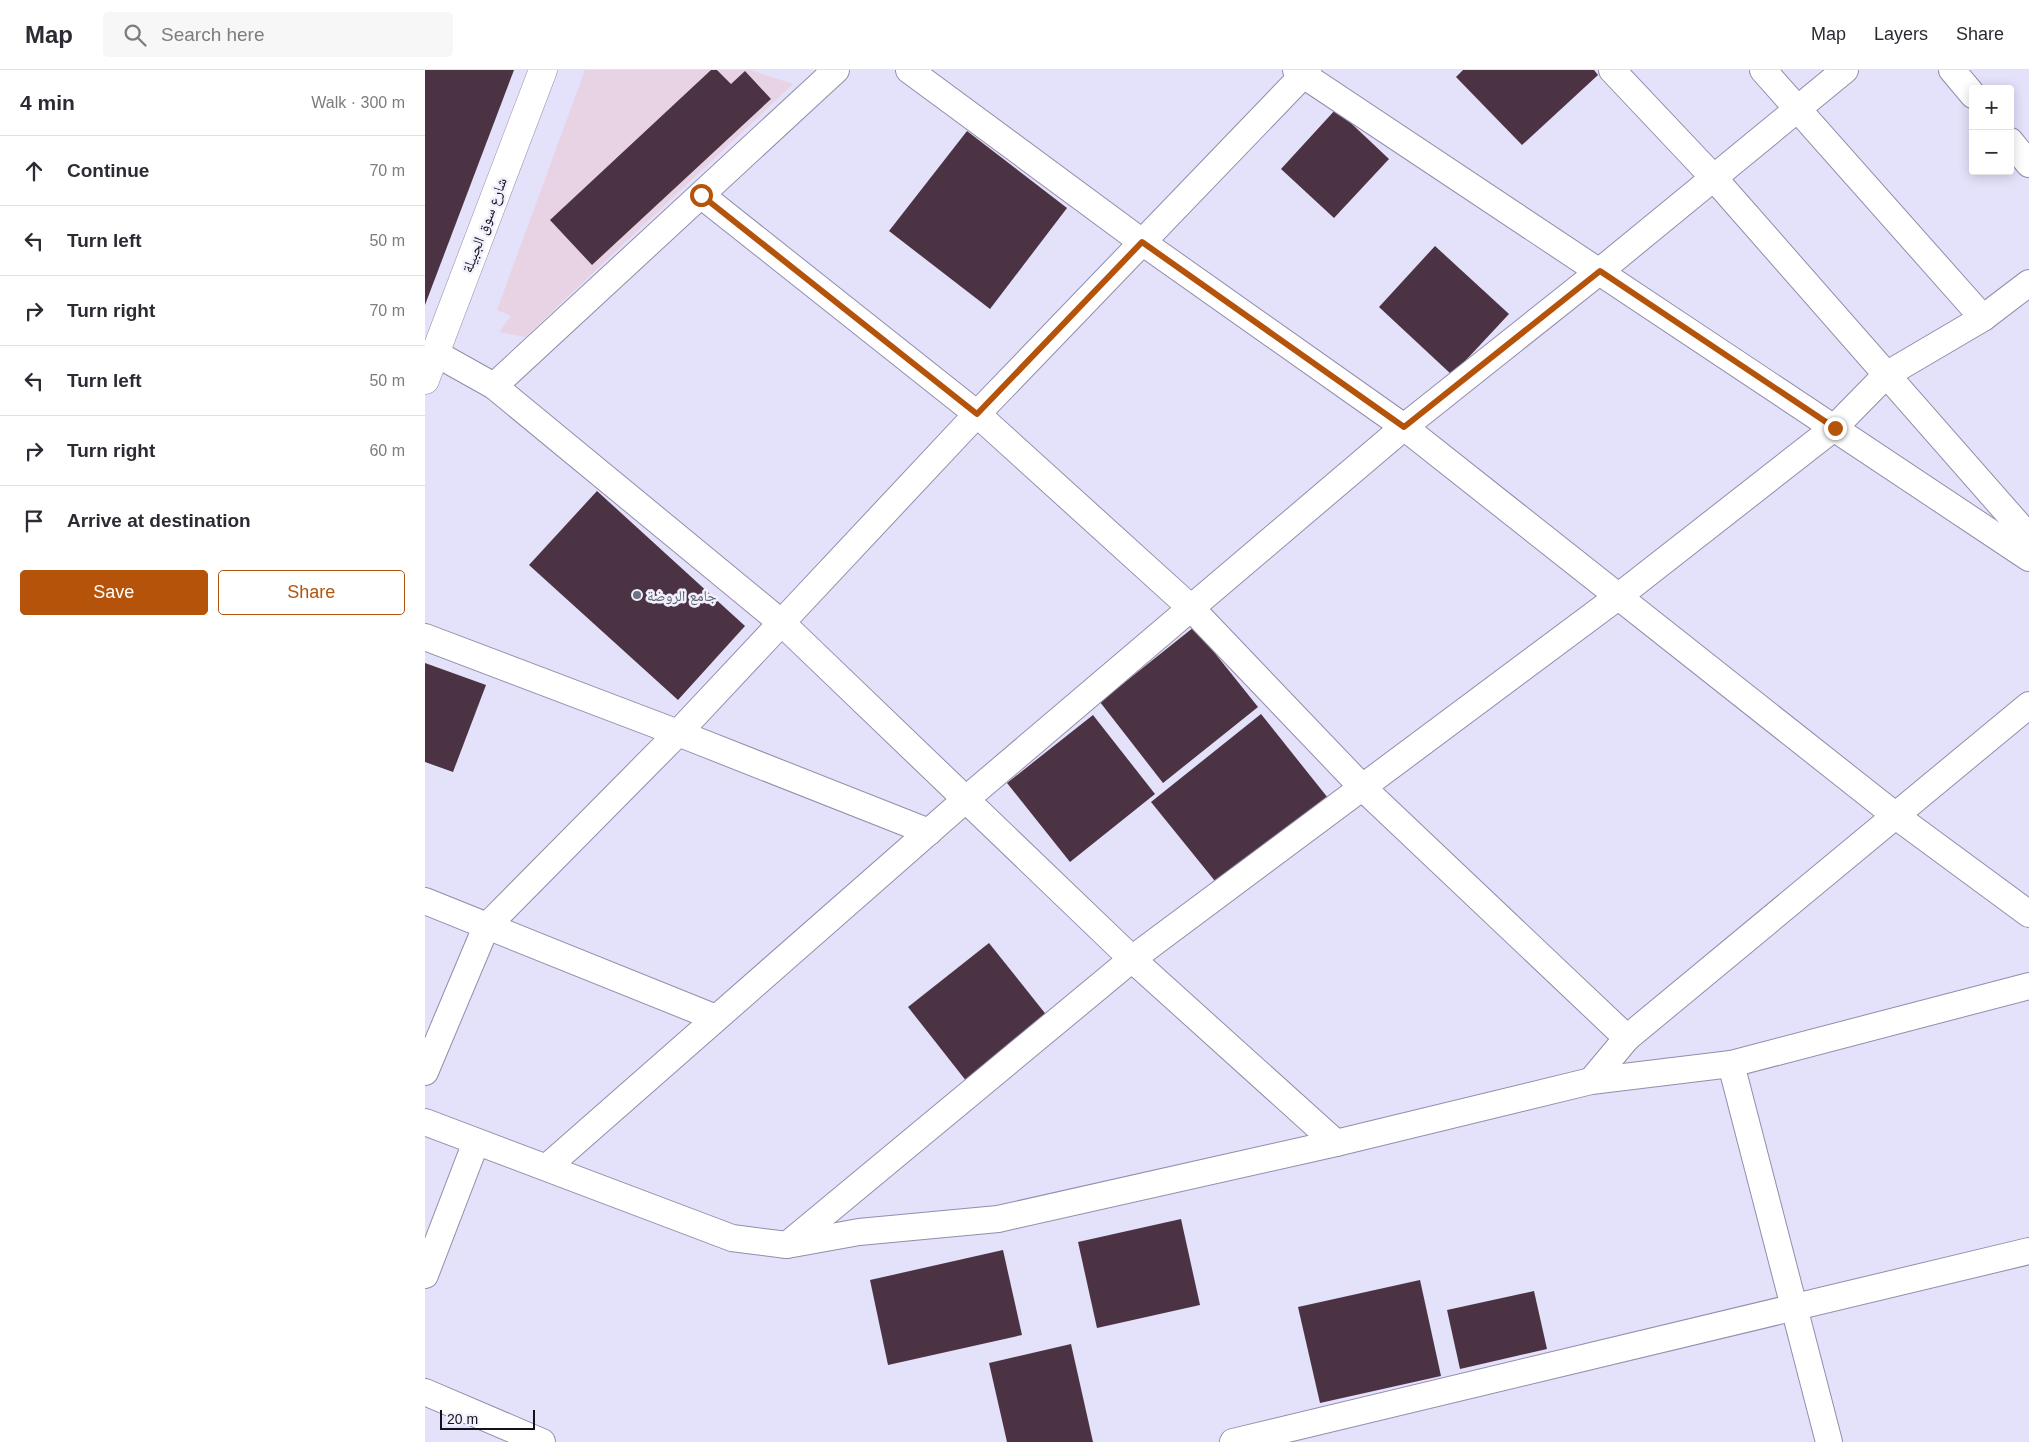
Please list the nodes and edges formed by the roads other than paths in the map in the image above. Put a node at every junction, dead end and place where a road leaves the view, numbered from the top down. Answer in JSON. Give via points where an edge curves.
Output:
{"nodes":[{"id":1,"x":543,"y":70,"type":"edge"},
{"id":2,"x":836,"y":70,"type":"edge"},
{"id":3,"x":909,"y":70,"type":"edge"},
{"id":4,"x":1612,"y":70,"type":"edge"},
{"id":5,"x":1763,"y":70,"type":"edge"},
{"id":6,"x":1845,"y":70,"type":"edge"},
{"id":7,"x":1952,"y":70,"type":"edge"},
{"id":8,"x":1303,"y":72,"type":"edge"},
{"id":9,"x":1969,"y":90,"type":"edge"},
{"id":10,"x":1797,"y":108,"type":"junction"},
{"id":11,"x":2014,"y":146,"type":"edge"},
{"id":12,"x":2029,"y":164,"type":"edge"},
{"id":13,"x":1713,"y":177,"type":"junction"},
{"id":14,"x":701,"y":195,"type":"junction"},
{"id":15,"x":1142,"y":242,"type":"junction"},
{"id":16,"x":1600,"y":271,"type":"junction"},
{"id":17,"x":2029,"y":283,"type":"edge"},
{"id":18,"x":1983,"y":318,"type":"junction"},
{"id":19,"x":435,"y":353,"type":"junction"},
{"id":20,"x":1885,"y":375,"type":"junction"},
{"id":21,"x":425,"y":380,"type":"edge"},
{"id":22,"x":494,"y":386,"type":"junction"},
{"id":23,"x":977,"y":414,"type":"junction"},
{"id":24,"x":1404,"y":427,"type":"junction"},
{"id":25,"x":1835,"y":428,"type":"junction"},
{"id":26,"x":2029,"y":537,"type":"edge"},
{"id":27,"x":2029,"y":558,"type":"edge"},
{"id":28,"x":1619,"y":596,"type":"junction"},
{"id":29,"x":1191,"y":608,"type":"junction"},
{"id":30,"x":783,"y":624,"type":"junction"},
{"id":31,"x":425,"y":636,"type":"edge"},
{"id":32,"x":2029,"y":705,"type":"edge"},
{"id":33,"x":678,"y":733,"type":"junction"},
{"id":34,"x":1361,"y":786,"type":"junction"},
{"id":35,"x":965,"y":800,"type":"junction"},
{"id":36,"x":1895,"y":816,"type":"junction"},
{"id":37,"x":929,"y":832,"type":"junction"},
{"id":38,"x":425,"y":901,"type":"edge"},
{"id":39,"x":2029,"y":914,"type":"edge"},
{"id":40,"x":486,"y":926,"type":"junction"},
{"id":41,"x":1132,"y":959,"type":"junction"},
{"id":42,"x":2029,"y":986,"type":"edge"},
{"id":43,"x":716,"y":1018,"type":"junction"},
{"id":44,"x":1627,"y":1038,"type":"junction"},
{"id":45,"x":1731,"y":1064,"type":"junction"},
{"id":46,"x":425,"y":1072,"type":"edge"},
{"id":47,"x":1591,"y":1081,"type":"junction"},
{"id":48,"x":425,"y":1122,"type":"edge"},
{"id":49,"x":476,"y":1142,"type":"junction"},
{"id":50,"x":1336,"y":1143,"type":"junction"},
{"id":51,"x":547,"y":1167,"type":"junction"},
{"id":52,"x":787,"y":1244,"type":"junction"},
{"id":53,"x":2029,"y":1251,"type":"edge"},
{"id":54,"x":425,"y":1275,"type":"edge"},
{"id":55,"x":1794,"y":1307,"type":"junction"},
{"id":56,"x":425,"y":1392,"type":"edge"},
{"id":57,"x":542,"y":1442,"type":"edge"},
{"id":58,"x":1233,"y":1442,"type":"edge"},
{"id":59,"x":1829,"y":1442,"type":"edge"}],
"edges":[{"from":1,"to":19,"type":"street","name":"شارع سوق الجبيلة"},
{"from":2,"to":14,"type":"street"},
{"from":3,"to":15,"type":"street"},
{"from":4,"to":13,"type":"street"},
{"from":5,"to":10,"type":"street"},
{"from":6,"to":10,"type":"street"},
{"from":7,"to":9,"type":"street"},
{"from":8,"to":15,"type":"street"},
{"from":8,"to":16,"type":"street"},
{"from":10,"to":13,"type":"street"},
{"from":10,"to":18,"type":"street"},
{"from":11,"to":12,"type":"street"},
{"from":13,"to":16,"type":"street"},
{"from":13,"to":20,"type":"street"},
{"from":14,"to":22,"type":"street"},
{"from":14,"to":23,"type":"street"},
{"from":15,"to":23,"type":"street"},
{"from":15,"to":24,"type":"street"},
{"from":16,"to":24,"type":"street"},
{"from":16,"to":25,"type":"street"},
{"from":17,"to":18,"type":"street"},
{"from":18,"to":20,"type":"street"},
{"from":19,"to":21,"type":"street","name":"شارع سوق الجبيلة"},
{"from":19,"to":22,"type":"street"},
{"from":20,"to":25,"type":"street"},
{"from":20,"to":26,"type":"street"},
{"from":22,"to":30,"type":"street"},
{"from":23,"to":29,"type":"street"},
{"from":23,"to":30,"type":"street"},
{"from":24,"to":28,"type":"street"},
{"from":24,"to":29,"type":"street"},
{"from":25,"to":27,"type":"street"},
{"from":25,"to":28,"type":"street"},
{"from":28,"to":34,"type":"street"},
{"from":28,"to":36,"type":"street"},
{"from":29,"to":34,"type":"street"},
{"from":29,"to":35,"type":"street"},
{"from":30,"to":33,"type":"street"},
{"from":30,"to":35,"type":"street"},
{"from":31,"to":33,"type":"street"},
{"from":32,"to":36,"type":"street"},
{"from":33,"to":37,"type":"street"},
{"from":33,"to":40,"type":"street"},
{"from":34,"to":41,"type":"street"},
{"from":34,"to":44,"type":"street"},
{"from":35,"to":37,"type":"street"},
{"from":35,"to":41,"type":"street"},
{"from":36,"to":39,"type":"street"},
{"from":36,"to":44,"type":"street"},
{"from":37,"to":43,"type":"street"},
{"from":38,"to":40,"type":"street"},
{"from":40,"to":43,"type":"street"},
{"from":40,"to":46,"type":"street"},
{"from":41,"to":50,"type":"street"},
{"from":41,"to":52,"type":"street"},
{"from":42,"to":45,"type":"street"},
{"from":43,"to":51,"type":"street"},
{"from":44,"to":47,"type":"street"},
{"from":45,"to":47,"type":"street"},
{"from":45,"to":55,"type":"street"},
{"from":47,"to":50,"type":"street"},
{"from":48,"to":49,"type":"street"},
{"from":49,"to":51,"type":"street"},
{"from":49,"to":54,"type":"street"},
{"from":50,"to":52,"type":"street","via":[[998,1219],[859,1232]]},
{"from":51,"to":52,"type":"street","via":[[732,1238]]},
{"from":53,"to":55,"type":"street"},
{"from":55,"to":58,"type":"street"},
{"from":55,"to":59,"type":"street"},
{"from":56,"to":57,"type":"street"}]}
